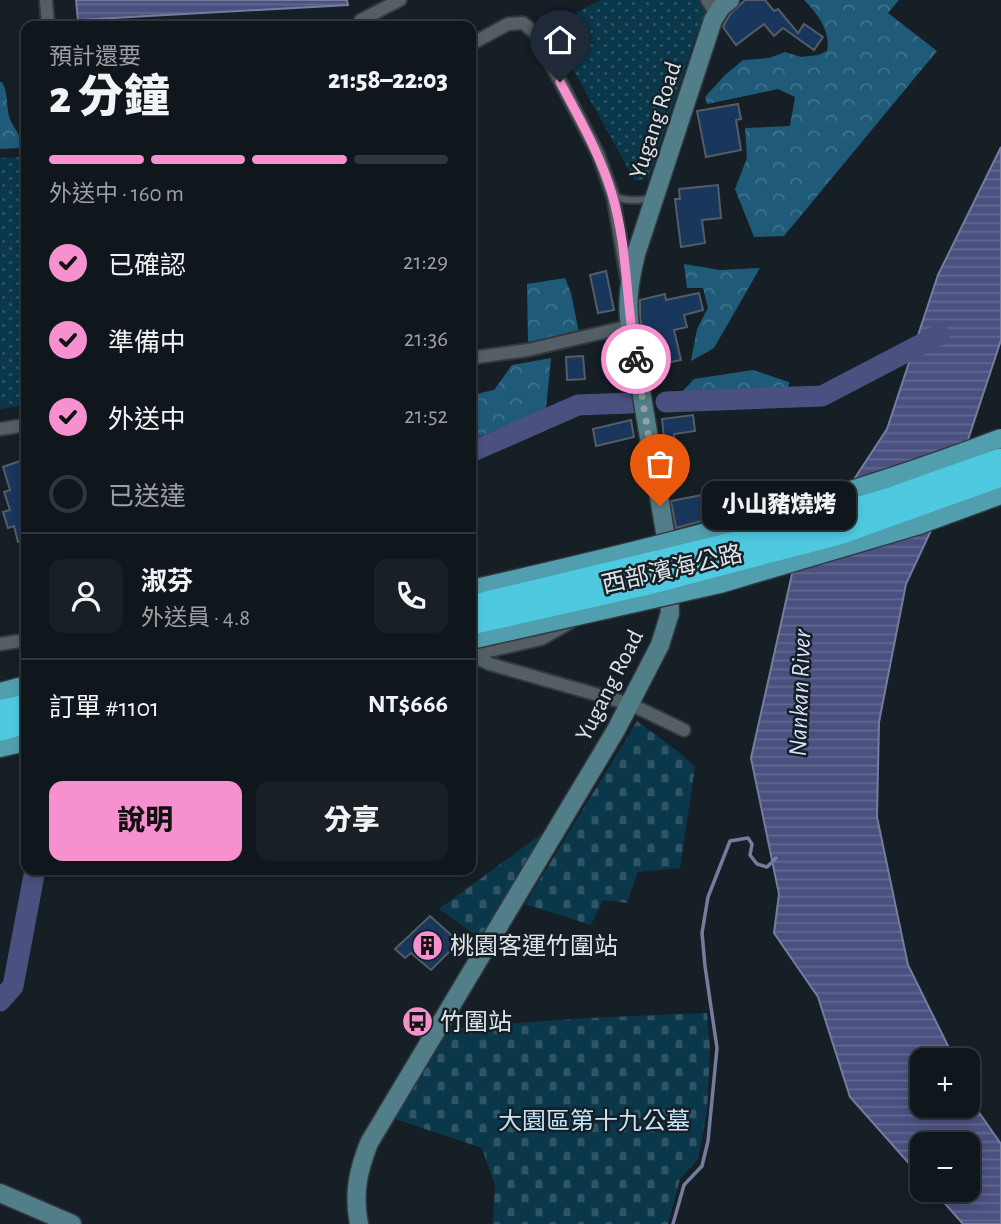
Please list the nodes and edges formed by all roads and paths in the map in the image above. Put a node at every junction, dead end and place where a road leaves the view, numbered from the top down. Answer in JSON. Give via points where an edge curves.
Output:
{"nodes":[{"id":1,"x":46,"y":0,"type":"edge"},
{"id":2,"x":400,"y":0,"type":"edge"},
{"id":3,"x":730,"y":0,"type":"edge"},
{"id":4,"x":712,"y":7,"type":"edge"},
{"id":5,"x":48,"y":21,"type":"edge"},
{"id":6,"x":360,"y":21,"type":"edge"},
{"id":7,"x":476,"y":41,"type":"edge"},
{"id":8,"x":613,"y":196,"type":"junction"},
{"id":9,"x":656,"y":196,"type":"junction"},
{"id":10,"x":628,"y":286,"type":"junction"},
{"id":11,"x":630,"y":326,"type":"junction"},
{"id":12,"x":476,"y":357,"type":"edge"},
{"id":13,"x":21,"y":426,"type":"edge"},
{"id":14,"x":0,"y":429,"type":"edge"},
{"id":15,"x":1001,"y":438,"type":"edge"},
{"id":16,"x":1001,"y":459,"type":"edge"},
{"id":17,"x":1001,"y":476,"type":"edge"},
{"id":18,"x":1001,"y":495,"type":"edge"},
{"id":19,"x":666,"y":555,"type":"junction"},
{"id":20,"x":476,"y":582,"type":"edge"},
{"id":21,"x":668,"y":587,"type":"junction"},
{"id":22,"x":476,"y":588,"type":"edge"},
{"id":23,"x":476,"y":605,"type":"edge"},
{"id":24,"x":476,"y":623,"type":"edge"},
{"id":25,"x":476,"y":639,"type":"edge"},
{"id":26,"x":21,"y":641,"type":"edge"},
{"id":27,"x":0,"y":644,"type":"edge"},
{"id":28,"x":476,"y":654,"type":"edge"},
{"id":29,"x":476,"y":657,"type":"edge"},
{"id":30,"x":21,"y":686,"type":"edge"},
{"id":31,"x":0,"y":692,"type":"edge"},
{"id":32,"x":630,"y":704,"type":"junction"},
{"id":33,"x":21,"y":706,"type":"edge"},
{"id":34,"x":0,"y":711,"type":"edge"},
{"id":35,"x":21,"y":724,"type":"edge"},
{"id":36,"x":0,"y":730,"type":"edge"},
{"id":37,"x":684,"y":730,"type":"dead end"},
{"id":38,"x":21,"y":745,"type":"edge"},
{"id":39,"x":0,"y":750,"type":"edge"},
{"id":40,"x":0,"y":1193,"type":"edge"},
{"id":41,"x":44,"y":1217,"type":"edge"},
{"id":42,"x":72,"y":1224,"type":"edge"},
{"id":43,"x":359,"y":1224,"type":"edge"}],
"edges":[{"from":1,"to":5,"type":"street"},
{"from":2,"to":6,"type":"street"},
{"from":3,"to":4,"type":"street","name":"Yugang Road"},
{"from":4,"to":9,"type":"street","name":"Yugang Road"},
{"from":7,"to":8,"type":"street","via":[[508,24],[523,23],[535,33],[598,155]]},
{"from":8,"to":9,"type":"lane","via":[[641,201]]},
{"from":8,"to":10,"type":"street"},
{"from":9,"to":10,"type":"street","name":"Yugang Road"},
{"from":10,"to":11,"type":"street","name":"Yugang Road"},
{"from":11,"to":12,"type":"street"},
{"from":11,"to":19,"type":"street","name":"Yugang Road"},
{"from":13,"to":14,"type":"street"},
{"from":15,"to":22,"type":"main road","name":"西部濱海公路","bridge":true,"via":[[938,463],[708,533]]},
{"from":16,"to":23,"type":"highway","bridge":true,"via":[[774,533]]},
{"from":17,"to":24,"type":"highway","bridge":true,"via":[[839,534]]},
{"from":18,"to":25,"type":"main road","name":"西部濱海公路","bridge":true,"via":[[919,525],[720,584]]},
{"from":19,"to":20,"type":"street","via":[[589,574]]},
{"from":19,"to":21,"type":"street","name":"Yugang Road"},
{"from":21,"to":28,"type":"street","via":[[599,605],[541,639]]},
{"from":21,"to":32,"type":"street","name":"Yugang Road","via":[[670,613],[660,645]]},
{"from":26,"to":27,"type":"street"},
{"from":29,"to":32,"type":"street"},
{"from":30,"to":31,"type":"main road"},
{"from":32,"to":37,"type":"street"},
{"from":32,"to":43,"type":"street","name":"Yugang Road","via":[[369,1143],[356,1180]]},
{"from":33,"to":34,"type":"highway"},
{"from":35,"to":36,"type":"highway"},
{"from":38,"to":39,"type":"main road"},
{"from":40,"to":41,"type":"street"},
{"from":41,"to":42,"type":"street"}]}
